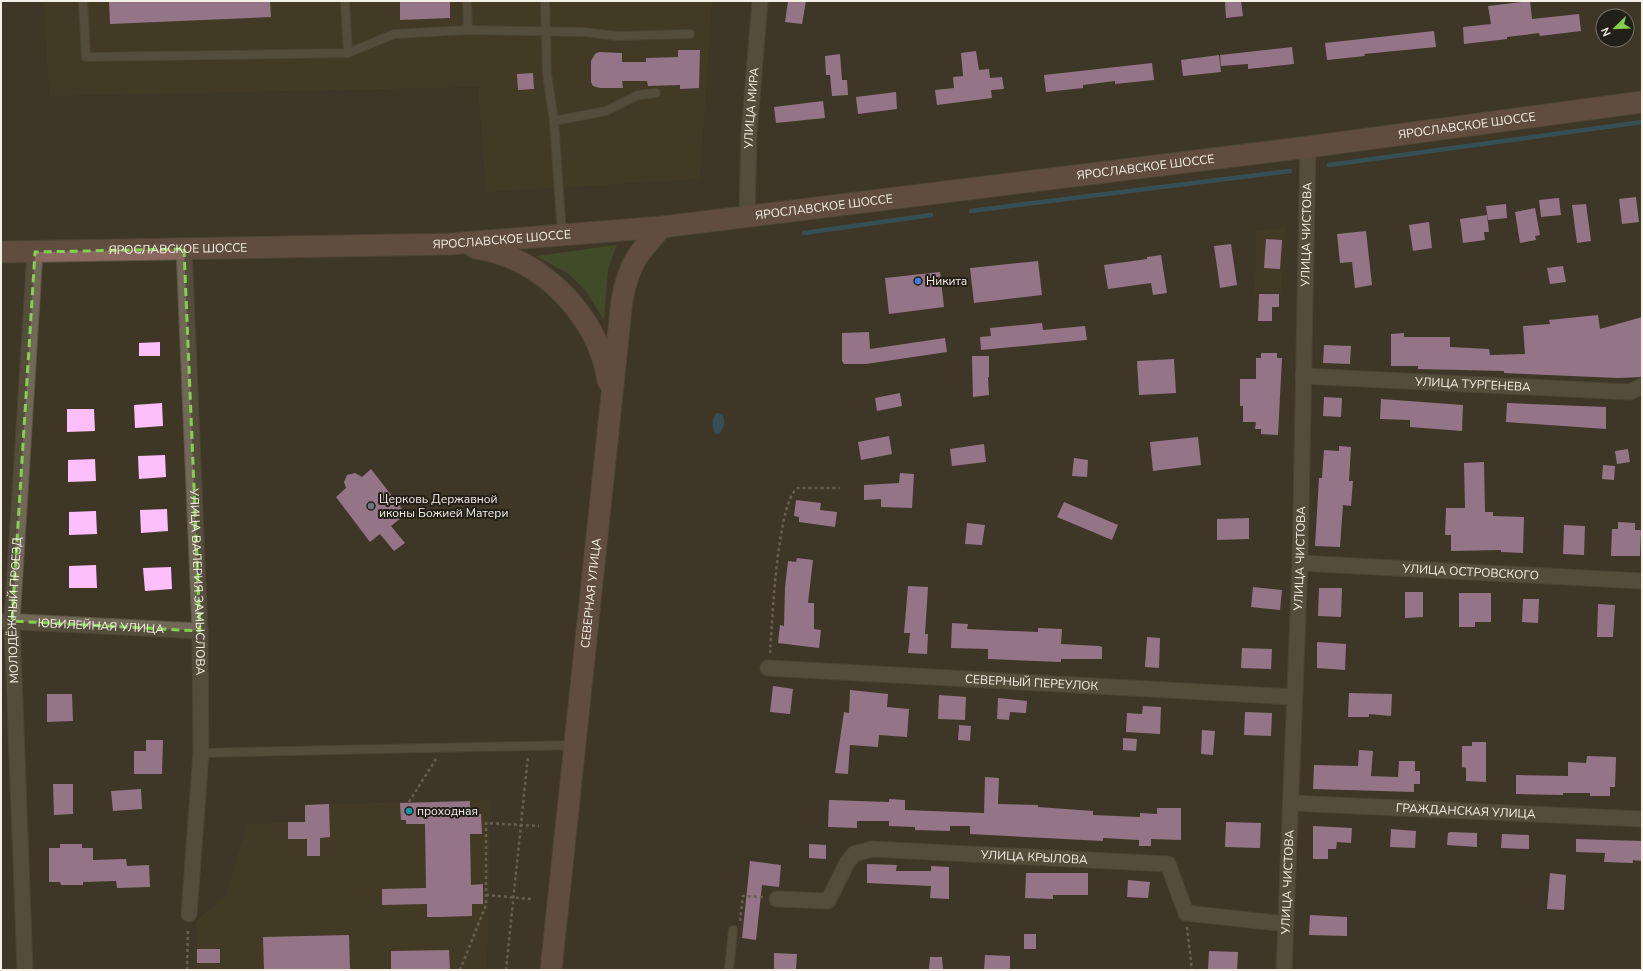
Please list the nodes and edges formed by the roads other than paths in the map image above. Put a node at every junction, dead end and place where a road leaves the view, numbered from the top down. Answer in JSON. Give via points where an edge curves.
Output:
{"nodes":[{"id":1,"x":83,"y":1,"type":"edge"},
{"id":2,"x":345,"y":1,"type":"edge"},
{"id":3,"x":468,"y":1,"type":"edge"},
{"id":4,"x":545,"y":1,"type":"edge"},
{"id":5,"x":760,"y":1,"type":"edge"},
{"id":6,"x":468,"y":30,"type":"junction"},
{"id":7,"x":546,"y":31,"type":"junction"},
{"id":8,"x":690,"y":34,"type":"dead end"},
{"id":9,"x":348,"y":53,"type":"junction"},
{"id":10,"x":656,"y":93,"type":"dead end"},
{"id":11,"x":1642,"y":102,"type":"edge"},
{"id":12,"x":554,"y":121,"type":"junction"},
{"id":13,"x":1308,"y":146,"type":"junction"},
{"id":14,"x":747,"y":215,"type":"junction"},
{"id":15,"x":662,"y":227,"type":"junction"},
{"id":16,"x":562,"y":236,"type":"junction"},
{"id":17,"x":449,"y":244,"type":"junction"},
{"id":18,"x":184,"y":249,"type":"junction"},
{"id":19,"x":1,"y":252,"type":"edge"},
{"id":20,"x":35,"y":252,"type":"junction"},
{"id":21,"x":1303,"y":376,"type":"junction"},
{"id":22,"x":1642,"y":386,"type":"edge"},
{"id":23,"x":611,"y":401,"type":"junction"},
{"id":24,"x":1300,"y":563,"type":"junction"},
{"id":25,"x":1642,"y":581,"type":"edge"},
{"id":26,"x":7,"y":621,"type":"edge"},
{"id":27,"x":200,"y":631,"type":"junction"},
{"id":28,"x":768,"y":668,"type":"road end"},
{"id":29,"x":1294,"y":697,"type":"junction"},
{"id":30,"x":574,"y":745,"type":"junction"},
{"id":31,"x":201,"y":753,"type":"junction"},
{"id":32,"x":1290,"y":803,"type":"junction"},
{"id":33,"x":1642,"y":819,"type":"edge"},
{"id":34,"x":777,"y":899,"type":"road end"},
{"id":35,"x":189,"y":914,"type":"road end"},
{"id":36,"x":1286,"y":924,"type":"junction"},
{"id":37,"x":733,"y":930,"type":"road end"},
{"id":38,"x":25,"y":970,"type":"edge"},
{"id":39,"x":551,"y":970,"type":"edge"},
{"id":40,"x":729,"y":970,"type":"edge"},
{"id":41,"x":1284,"y":970,"type":"edge"}],
"edges":[{"from":1,"to":9,"type":"lane","via":[[86,57]]},
{"from":2,"to":9,"type":"lane"},
{"from":3,"to":6,"type":"lane"},
{"from":4,"to":7,"type":"lane"},
{"from":5,"to":14,"type":"street","name":"УЛИЦА МИРА","via":[[749,133]]},
{"from":6,"to":7,"type":"lane"},
{"from":6,"to":9,"type":"lane","via":[[394,34]]},
{"from":7,"to":8,"type":"lane","via":[[617,36]]},
{"from":7,"to":12,"type":"lane","via":[[547,74]]},
{"from":10,"to":12,"type":"lane","via":[[638,95],[606,111]]},
{"from":11,"to":13,"type":"main road","name":"ЯРОСЛАВСКОЕ ШОССЕ"},
{"from":12,"to":16,"type":"lane"},
{"from":13,"to":14,"type":"main road","name":"ЯРОСЛАВСКОЕ ШОССЕ"},
{"from":13,"to":21,"type":"street","name":"УЛИЦА ЧИСТОВА"},
{"from":14,"to":15,"type":"main road","name":"ЯРОСЛАВСКОЕ ШОССЕ"},
{"from":15,"to":16,"type":"main road","name":"ЯРОСЛАВСКОЕ ШОССЕ"},
{"from":15,"to":23,"type":"main road","name":"СЕВЕРНАЯ УЛИЦА","via":[[636,257],[626,282],[618,327]]},
{"from":16,"to":17,"type":"main road","name":"ЯРОСЛАВСКОЕ ШОССЕ"},
{"from":17,"to":18,"type":"main road","name":"ЯРОСЛАВСКОЕ ШОССЕ"},
{"from":17,"to":23,"type":"main road","via":[[494,252],[519,261],[551,282],[576,308],[596,338],[606,366]]},
{"from":18,"to":20,"type":"main road","name":"ЯРОСЛАВСКОЕ ШОССЕ"},
{"from":18,"to":27,"type":"street","name":"УЛИЦА ВАЛЕРИЯ ЗАМЫСЛОВА"},
{"from":19,"to":20,"type":"main road","name":"ЯРОСЛАВСКОЕ ШОССЕ"},
{"from":20,"to":26,"type":"street","name":"МОЛОДЁЖНЫЙ ПРОЕЗД"},
{"from":21,"to":22,"type":"street","name":"УЛИЦА ТУРГЕНЕВА","via":[[1630,392]]},
{"from":21,"to":24,"type":"street","name":"УЛИЦА ЧИСТОВА"},
{"from":23,"to":30,"type":"main road","name":"СЕВЕРНАЯ УЛИЦА"},
{"from":24,"to":25,"type":"street","name":"УЛИЦА ОСТРОВСКОГО"},
{"from":24,"to":29,"type":"street","name":"УЛИЦА ЧИСТОВА"},
{"from":26,"to":27,"type":"street","name":"ЮБИЛЕЙНАЯ УЛИЦА"},
{"from":26,"to":38,"type":"street","name":"МОЛОДЁЖНЫЙ ПРОЕЗД"},
{"from":27,"to":31,"type":"street","name":"УЛИЦА ВАЛЕРИЯ ЗАМЫСЛОВА"},
{"from":28,"to":29,"type":"street","name":"СЕВЕРНЫЙ ПЕРЕУЛОК"},
{"from":29,"to":32,"type":"street","name":"УЛИЦА ЧИСТОВА"},
{"from":30,"to":31,"type":"lane"},
{"from":30,"to":39,"type":"main road","name":"СЕВЕРНАЯ УЛИЦА"},
{"from":31,"to":35,"type":"street","name":"УЛИЦА ВАЛЕРИЯ ЗАМЫСЛОВА"},
{"from":32,"to":33,"type":"street","name":"ГРАЖДАНСКАЯ УЛИЦА"},
{"from":32,"to":36,"type":"street","name":"УЛИЦА ЧИСТОВА"},
{"from":34,"to":36,"type":"street","name":"УЛИЦА КРЫЛОВА","via":[[828,901],[854,854],[872,849],[1168,864],[1186,913]]},
{"from":36,"to":41,"type":"street","name":"УЛИЦА ЧИСТОВА"},
{"from":37,"to":40,"type":"lane"}]}
